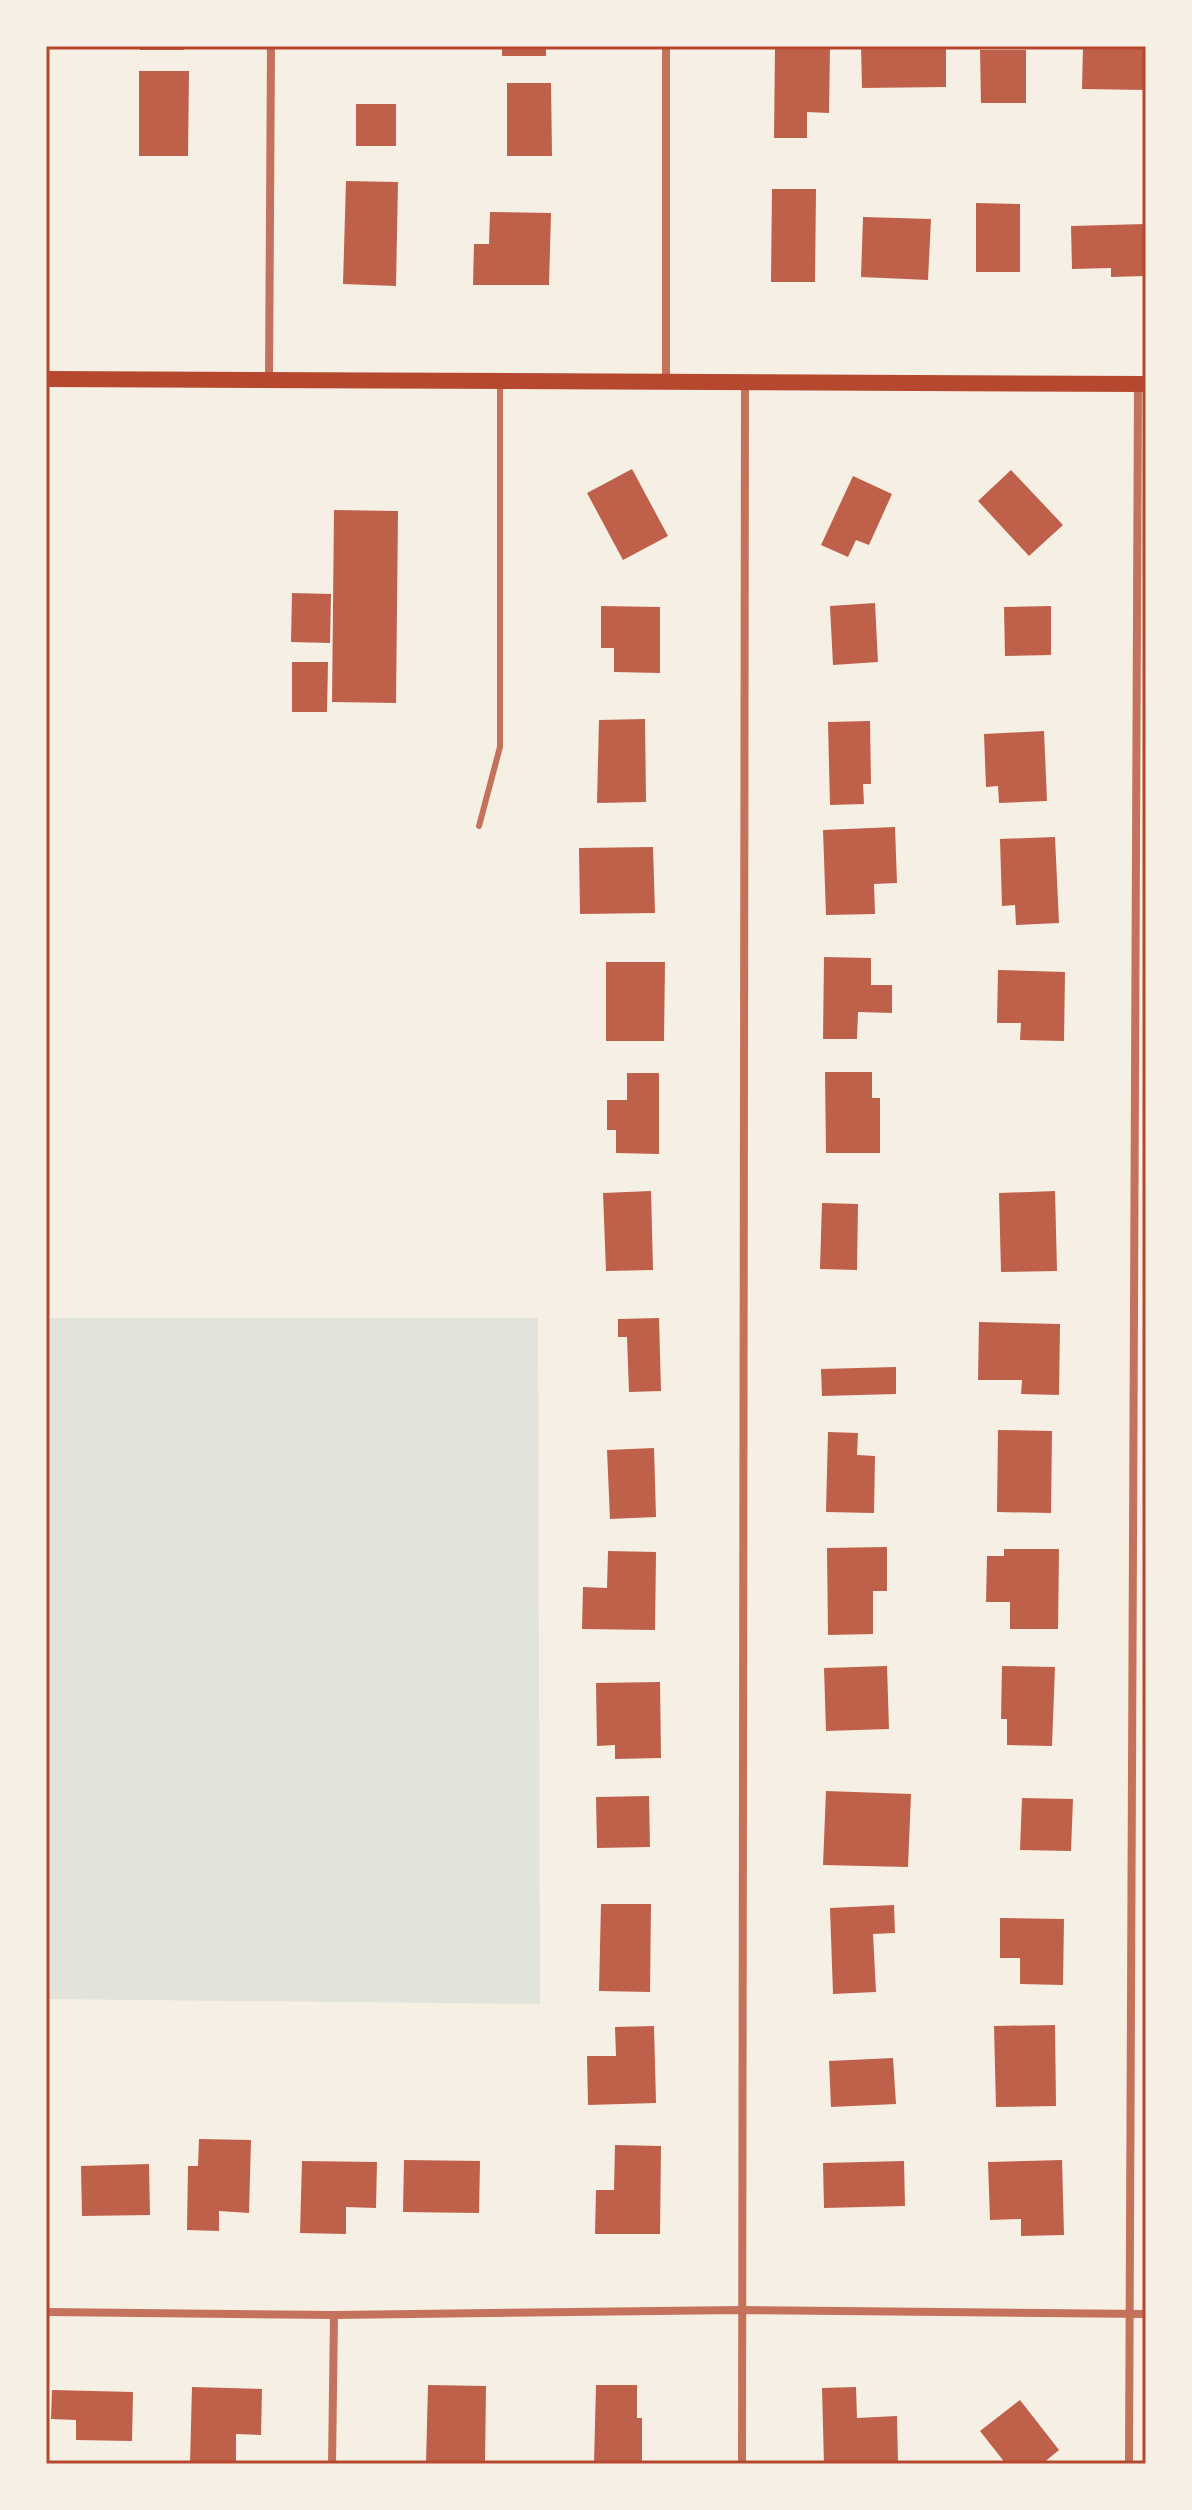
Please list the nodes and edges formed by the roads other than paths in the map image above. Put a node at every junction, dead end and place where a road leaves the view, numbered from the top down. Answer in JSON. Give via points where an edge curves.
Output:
{"nodes":[{"id":1,"x":271,"y":46,"type":"edge"},
{"id":2,"x":666,"y":46,"type":"edge"},
{"id":3,"x":46,"y":379,"type":"edge"},
{"id":4,"x":269,"y":379,"type":"junction"},
{"id":5,"x":500,"y":380,"type":"junction"},
{"id":6,"x":666,"y":382,"type":"junction"},
{"id":7,"x":745,"y":382,"type":"junction"},
{"id":8,"x":1142,"y":384,"type":"edge"},
{"id":9,"x":479,"y":826,"type":"dead end"},
{"id":10,"x":741,"y":2310,"type":"junction"},
{"id":11,"x":46,"y":2312,"type":"edge"},
{"id":12,"x":1129,"y":2314,"type":"junction"},
{"id":13,"x":1146,"y":2314,"type":"edge"},
{"id":14,"x":334,"y":2315,"type":"junction"},
{"id":15,"x":332,"y":2464,"type":"edge"},
{"id":16,"x":742,"y":2464,"type":"edge"},
{"id":17,"x":1129,"y":2464,"type":"edge"}],
"edges":[{"from":1,"to":4,"type":"street"},
{"from":2,"to":6,"type":"street"},
{"from":3,"to":4,"type":"main road"},
{"from":4,"to":5,"type":"main road"},
{"from":5,"to":6,"type":"main road"},
{"from":5,"to":9,"type":"lane","via":[[500,747]]},
{"from":6,"to":7,"type":"main road"},
{"from":7,"to":8,"type":"main road"},
{"from":7,"to":10,"type":"street"},
{"from":8,"to":12,"type":"street"},
{"from":10,"to":12,"type":"street"},
{"from":10,"to":14,"type":"street"},
{"from":10,"to":16,"type":"street"},
{"from":11,"to":14,"type":"street"},
{"from":12,"to":13,"type":"street"},
{"from":12,"to":17,"type":"street"},
{"from":14,"to":15,"type":"street"}]}
